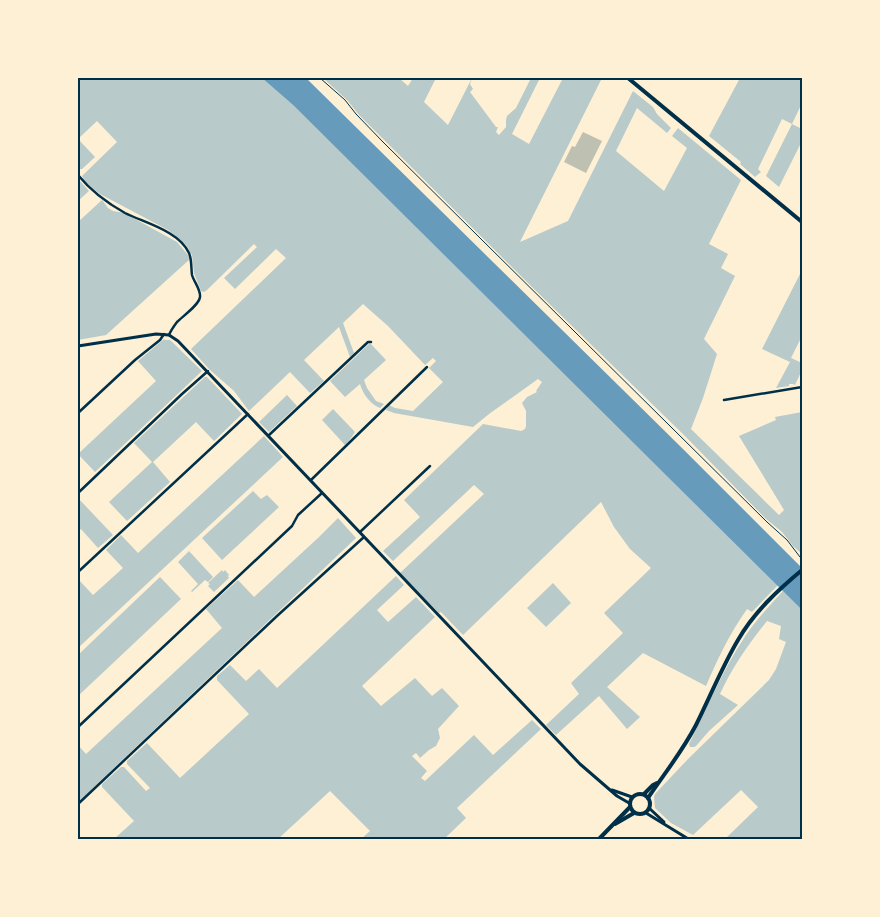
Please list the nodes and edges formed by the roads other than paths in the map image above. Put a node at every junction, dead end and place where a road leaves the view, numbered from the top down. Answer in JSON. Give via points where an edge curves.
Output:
{"nodes":[{"id":1,"x":628,"y":78,"type":"edge"},
{"id":2,"x":78,"y":175,"type":"edge"},
{"id":3,"x":802,"y":222,"type":"edge"},
{"id":4,"x":164,"y":334,"type":"junction"},
{"id":5,"x":169,"y":335,"type":"junction"},
{"id":6,"x":371,"y":342,"type":"dead end"},
{"id":7,"x":78,"y":346,"type":"edge"},
{"id":8,"x":427,"y":367,"type":"dead end"},
{"id":9,"x":208,"y":371,"type":"junction"},
{"id":10,"x":802,"y":387,"type":"edge"},
{"id":11,"x":724,"y":400,"type":"dead end"},
{"id":12,"x":78,"y":413,"type":"edge"},
{"id":13,"x":248,"y":414,"type":"junction"},
{"id":14,"x":268,"y":436,"type":"junction"},
{"id":15,"x":430,"y":466,"type":"dead end"},
{"id":16,"x":311,"y":480,"type":"junction"},
{"id":17,"x":322,"y":492,"type":"junction"},
{"id":18,"x":78,"y":493,"type":"edge"},
{"id":19,"x":360,"y":532,"type":"junction"},
{"id":20,"x":364,"y":536,"type":"junction"},
{"id":21,"x":802,"y":570,"type":"edge"},
{"id":22,"x":78,"y":572,"type":"edge"},
{"id":23,"x":78,"y":726,"type":"edge"},
{"id":24,"x":657,"y":783,"type":"junction"},
{"id":25,"x":610,"y":788,"type":"junction"},
{"id":26,"x":644,"y":794,"type":"junction"},
{"id":27,"x":632,"y":797,"type":"junction"},
{"id":28,"x":648,"y":798,"type":"junction"},
{"id":29,"x":78,"y":804,"type":"edge"},
{"id":30,"x":629,"y":805,"type":"junction"},
{"id":31,"x":650,"y":808,"type":"junction"},
{"id":32,"x":634,"y":813,"type":"junction"},
{"id":33,"x":646,"y":813,"type":"junction"},
{"id":34,"x":664,"y":823,"type":"junction"},
{"id":35,"x":613,"y":825,"type":"junction"},
{"id":36,"x":598,"y":840,"type":"edge"},
{"id":37,"x":690,"y":840,"type":"edge"}],
"edges":[{"from":1,"to":3,"type":"main road"},
{"from":2,"to":5,"type":"street","via":[[108,203],[167,232],[189,253],[200,298]]},
{"from":4,"to":5,"type":"street"},
{"from":4,"to":7,"type":"street"},
{"from":4,"to":12,"type":"street"},
{"from":5,"to":9,"type":"street"},
{"from":6,"to":14,"type":"street"},
{"from":8,"to":16,"type":"street"},
{"from":9,"to":13,"type":"street"},
{"from":9,"to":18,"type":"street"},
{"from":10,"to":11,"type":"street"},
{"from":13,"to":14,"type":"street"},
{"from":13,"to":22,"type":"street"},
{"from":14,"to":16,"type":"street"},
{"from":15,"to":19,"type":"street"},
{"from":16,"to":17,"type":"street"},
{"from":17,"to":19,"type":"street"},
{"from":17,"to":23,"type":"street","via":[[298,515],[292,526]]},
{"from":19,"to":20,"type":"street"},
{"from":20,"to":25,"type":"street","via":[[573,757]]},
{"from":20,"to":29,"type":"street"},
{"from":21,"to":24,"type":"main road","via":[[763,606],[739,638],[684,747]]},
{"from":24,"to":26,"type":"main road"},
{"from":24,"to":28,"type":"main road"},
{"from":25,"to":27,"type":"street"},
{"from":25,"to":30,"type":"street"},
{"from":26,"to":27,"type":"main road"},
{"from":26,"to":28,"type":"main road"},
{"from":27,"to":30,"type":"main road"},
{"from":28,"to":31,"type":"main road"},
{"from":30,"to":32,"type":"main road"},
{"from":30,"to":35,"type":"main road"},
{"from":31,"to":33,"type":"main road"},
{"from":31,"to":34,"type":"street"},
{"from":32,"to":33,"type":"main road"},
{"from":32,"to":35,"type":"main road"},
{"from":33,"to":34,"type":"street"},
{"from":34,"to":37,"type":"street"},
{"from":35,"to":36,"type":"main road"}]}
